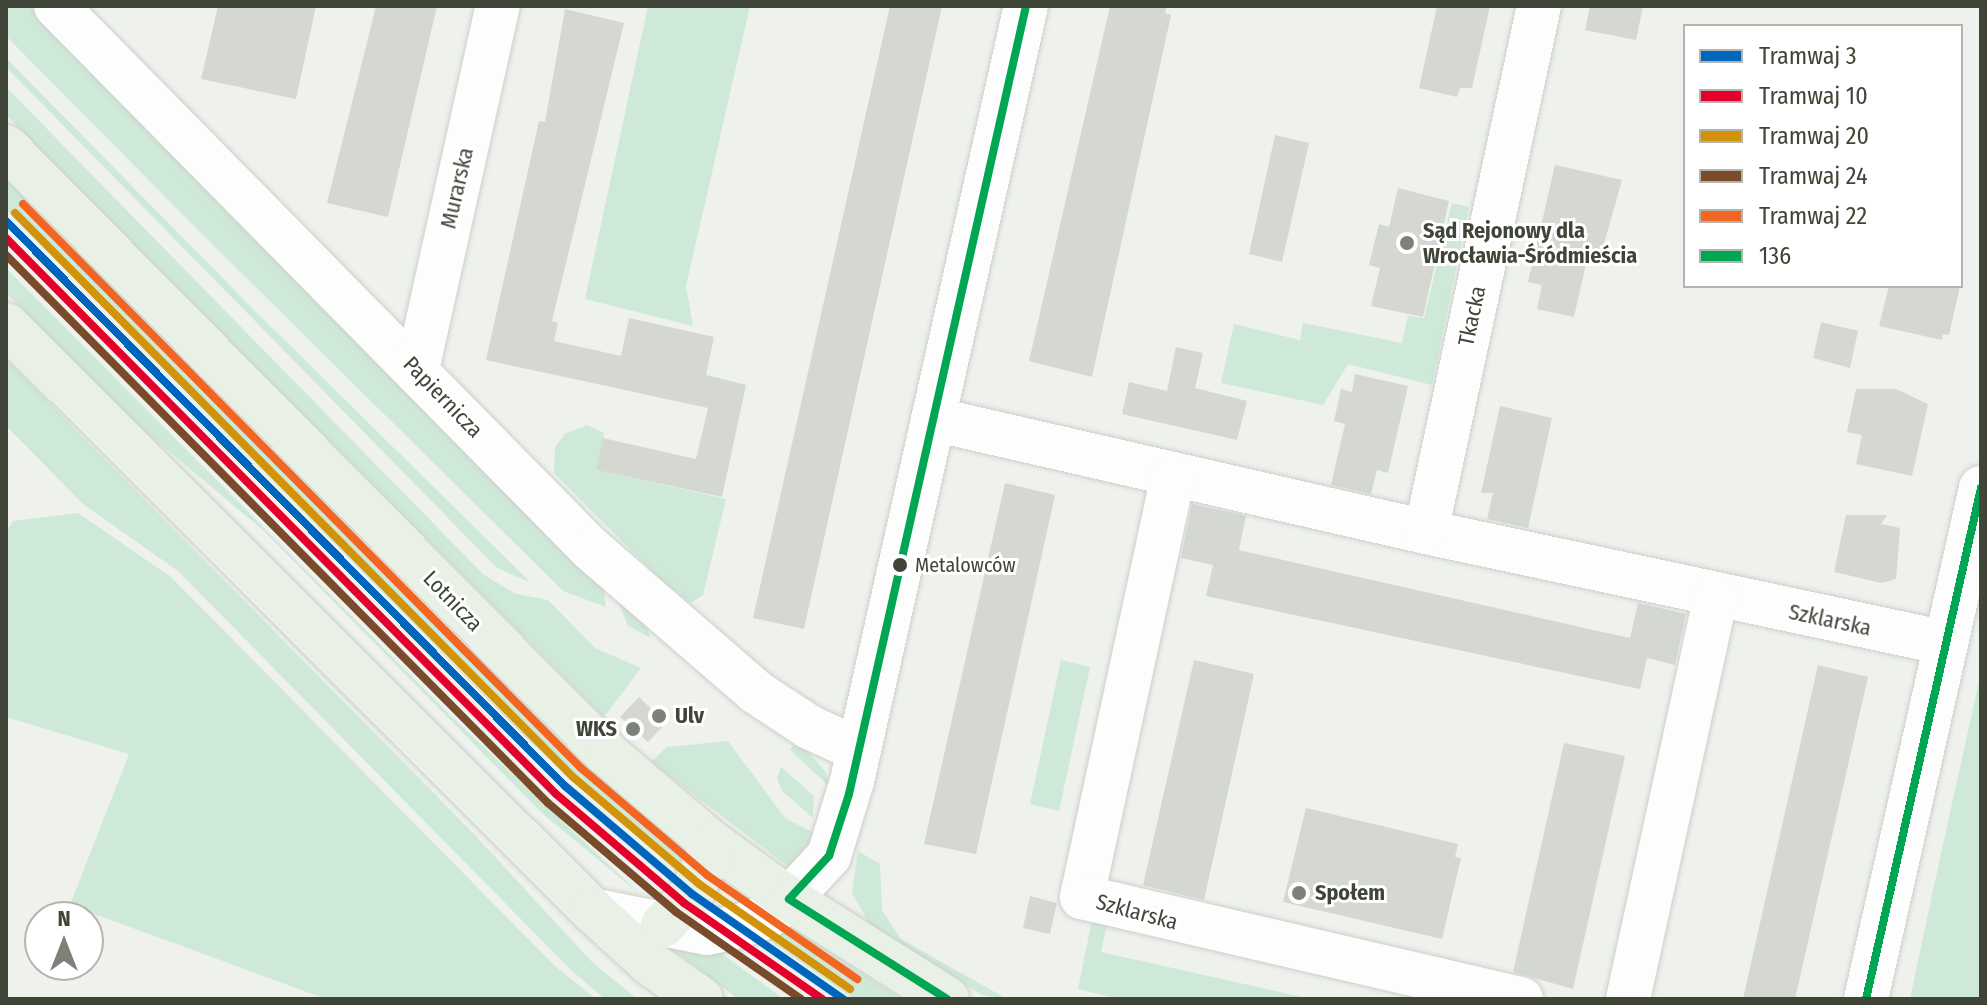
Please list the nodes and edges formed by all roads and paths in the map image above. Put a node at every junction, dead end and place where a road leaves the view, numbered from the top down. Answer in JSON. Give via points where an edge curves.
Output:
{"nodes":[{"id":1,"x":56,"y":6,"type":"edge"},
{"id":2,"x":498,"y":6,"type":"edge"},
{"id":3,"x":1026,"y":6,"type":"edge"},
{"id":4,"x":1539,"y":6,"type":"edge"},
{"id":5,"x":6,"y":147,"type":"edge"},
{"id":6,"x":6,"y":325,"type":"edge"},
{"id":7,"x":417,"y":370,"type":"junction"},
{"id":8,"x":933,"y":419,"type":"junction"},
{"id":9,"x":1173,"y":476,"type":"junction"},
{"id":10,"x":1981,"y":488,"type":"edge"},
{"id":11,"x":1426,"y":532,"type":"junction"},
{"id":12,"x":1716,"y":596,"type":"junction"},
{"id":13,"x":1946,"y":643,"type":"junction"},
{"id":14,"x":859,"y":750,"type":"junction"},
{"id":15,"x":713,"y":844,"type":"junction"},
{"id":16,"x":789,"y":899,"type":"junction"},
{"id":17,"x":592,"y":910,"type":"junction"},
{"id":18,"x":663,"y":925,"type":"junction"},
{"id":19,"x":701,"y":999,"type":"edge"},
{"id":20,"x":947,"y":999,"type":"edge"},
{"id":21,"x":1521,"y":999,"type":"edge"},
{"id":22,"x":1628,"y":999,"type":"edge"},
{"id":23,"x":1866,"y":999,"type":"edge"}],
"edges":[{"from":1,"to":7,"type":"street","name":"Papiernicza"},
{"from":2,"to":7,"type":"street","name":"Murarska"},
{"from":3,"to":8,"type":"street"},
{"from":4,"to":11,"type":"street","name":"Tkacka"},
{"from":5,"to":15,"type":"main road","name":"Lotnicza","via":[[537,688]]},
{"from":6,"to":17,"type":"main road"},
{"from":7,"to":14,"type":"street","name":"Papiernicza","via":[[591,549],[656,607],[768,701]]},
{"from":8,"to":9,"type":"street","name":"Szklarska"},
{"from":8,"to":14,"type":"street"},
{"from":9,"to":11,"type":"street","name":"Szklarska"},
{"from":9,"to":21,"type":"street","name":"Szklarska","via":[[1082,897]]},
{"from":10,"to":13,"type":"street"},
{"from":11,"to":12,"type":"street","name":"Szklarska"},
{"from":12,"to":13,"type":"street","name":"Szklarska"},
{"from":12,"to":22,"type":"street"},
{"from":13,"to":23,"type":"street"},
{"from":14,"to":16,"type":"street","via":[[835,845],[815,876]]},
{"from":15,"to":16,"type":"main road","name":"Lotnicza"},
{"from":15,"to":18,"type":"main road","via":[[692,894]]},
{"from":16,"to":18,"type":"street","via":[[768,916],[707,933]]},
{"from":16,"to":20,"type":"main road","name":"Lotnicza"},
{"from":17,"to":18,"type":"street"},
{"from":17,"to":19,"type":"main road","via":[[651,964]]}]}
